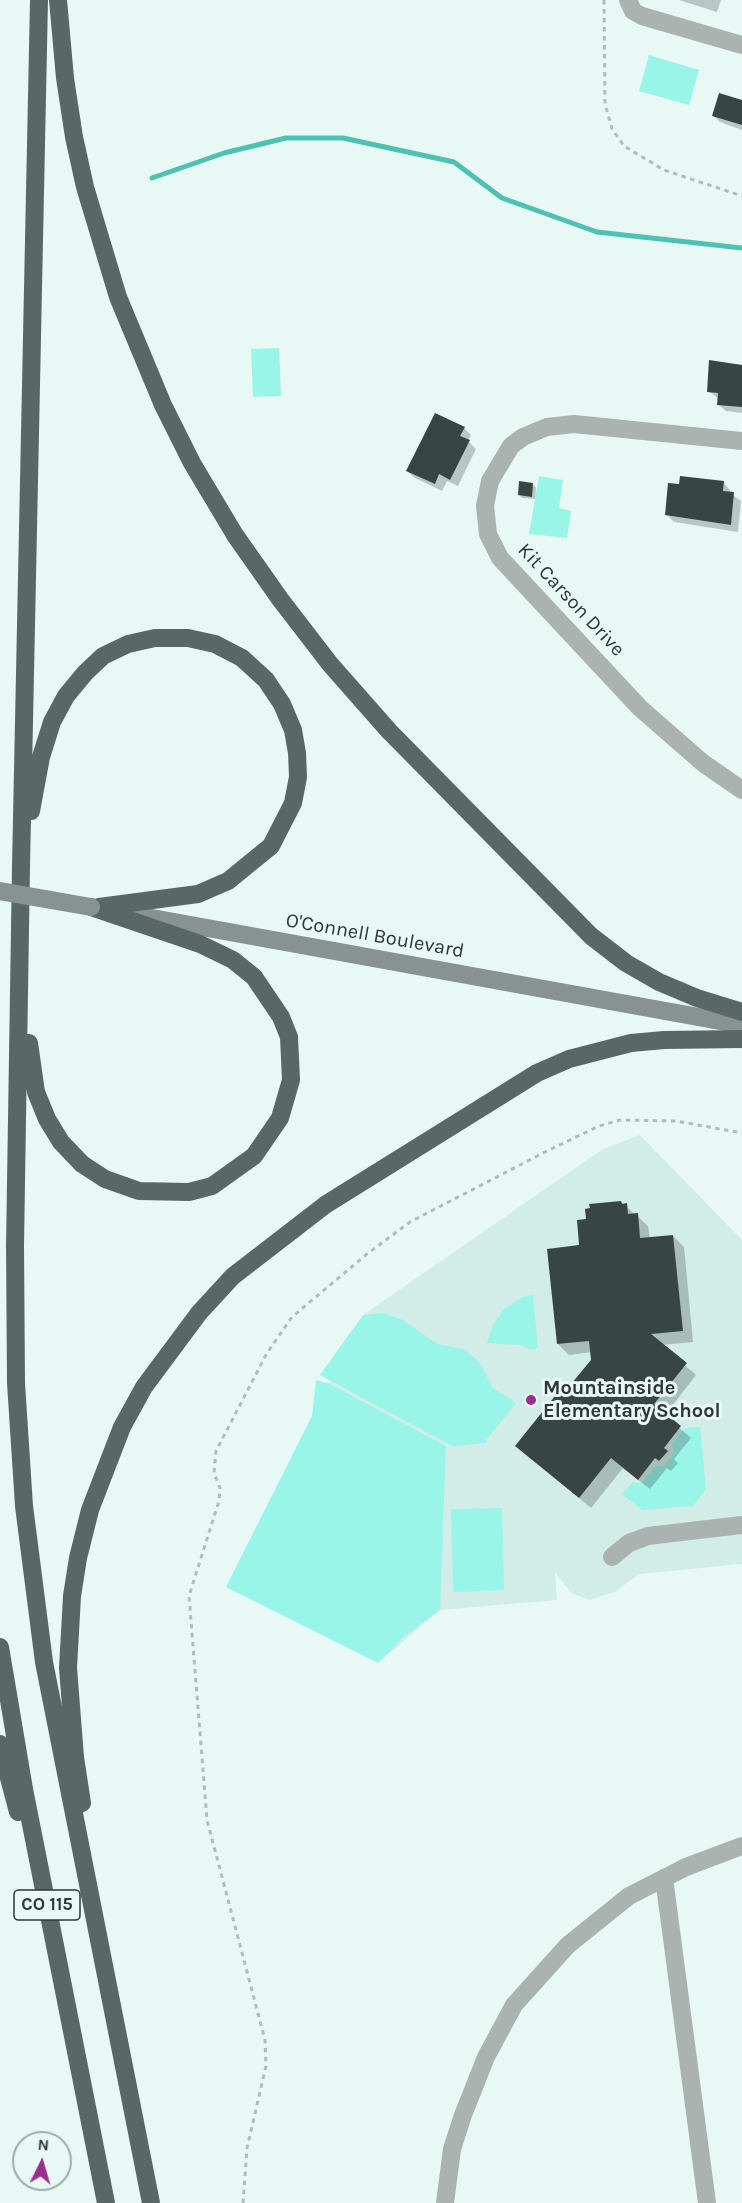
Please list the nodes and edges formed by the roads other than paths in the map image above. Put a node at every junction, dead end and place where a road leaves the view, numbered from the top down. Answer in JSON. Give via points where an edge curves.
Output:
{"nodes":[{"id":1,"x":39,"y":0,"type":"edge"},
{"id":2,"x":58,"y":0,"type":"edge"},
{"id":3,"x":628,"y":0,"type":"edge"},
{"id":4,"x":742,"y":45,"type":"edge"},
{"id":5,"x":742,"y":441,"type":"edge"},
{"id":6,"x":742,"y":790,"type":"edge"},
{"id":7,"x":21,"y":866,"type":"junction"},
{"id":8,"x":0,"y":891,"type":"edge"},
{"id":9,"x":91,"y":908,"type":"junction"},
{"id":10,"x":21,"y":924,"type":"junction"},
{"id":11,"x":742,"y":1012,"type":"edge"},
{"id":12,"x":742,"y":1025,"type":"edge"},
{"id":13,"x":742,"y":1040,"type":"edge"},
{"id":14,"x":742,"y":1525,"type":"edge"},
{"id":15,"x":612,"y":1557,"type":"dead end"},
{"id":16,"x":0,"y":1647,"type":"edge"},
{"id":17,"x":0,"y":1744,"type":"edge"},
{"id":18,"x":742,"y":1846,"type":"edge"},
{"id":19,"x":664,"y":1878,"type":"junction"},
{"id":20,"x":114,"y":2012,"type":"junction"},
{"id":21,"x":71,"y":2029,"type":"junction"},
{"id":22,"x":106,"y":2203,"type":"edge"},
{"id":23,"x":151,"y":2203,"type":"edge"},
{"id":24,"x":445,"y":2203,"type":"edge"},
{"id":25,"x":707,"y":2203,"type":"edge"}],
"edges":[{"from":1,"to":7,"type":"highway","number":"CO 115"},
{"from":2,"to":11,"type":"highway","via":[[74,137],[118,297],[172,424],[235,535],[330,664],[388,731],[591,936],[659,982]]},
{"from":3,"to":4,"type":"street","via":[[642,16]]},
{"from":5,"to":6,"type":"street","name":"Kit Carson Drive","via":[[574,424],[547,427],[511,446],[490,481],[485,506],[488,534],[500,558],[640,708],[703,763]]},
{"from":7,"to":9,"type":"highway","via":[[41,757],[52,722],[66,696],[103,656],[128,644],[155,638],[188,638],[242,658],[266,680],[293,730],[298,777],[284,826],[271,846],[249,866],[228,881],[198,894]]},
{"from":7,"to":10,"type":"highway","number":"CO 115"},
{"from":8,"to":9,"type":"main road","name":"O'Connell Boulevard","bridge":true},
{"from":9,"to":10,"type":"highway","via":[[200,944],[233,960],[254,977],[281,1017],[289,1037],[291,1059],[286,1104],[254,1156],[212,1186],[189,1192],[139,1191],[105,1179],[82,1164],[61,1142],[36,1092],[30,1059]]},
{"from":9,"to":12,"type":"main road","name":"O'Connell Boulevard"},
{"from":10,"to":20,"type":"highway","number":"CO 115","via":[[14,1317],[24,1506],[56,1733]]},
{"from":13,"to":20,"type":"highway","via":[[631,1043],[569,1059],[537,1073],[325,1205],[271,1244],[233,1276],[199,1313],[144,1387],[109,1457],[90,1510],[78,1557],[69,1632],[75,1757]]},
{"from":14,"to":15,"type":"street","via":[[648,1536],[629,1543]]},
{"from":16,"to":21,"type":"highway","number":"CO 115"},
{"from":17,"to":21,"type":"highway"},
{"from":18,"to":19,"type":"street"},
{"from":19,"to":24,"type":"street","via":[[629,1896],[568,1945],[514,2005],[486,2057],[463,2115],[452,2150]]},
{"from":19,"to":25,"type":"street"},
{"from":20,"to":23,"type":"highway","number":"CO 115"},
{"from":21,"to":22,"type":"highway","number":"CO 115"}]}
